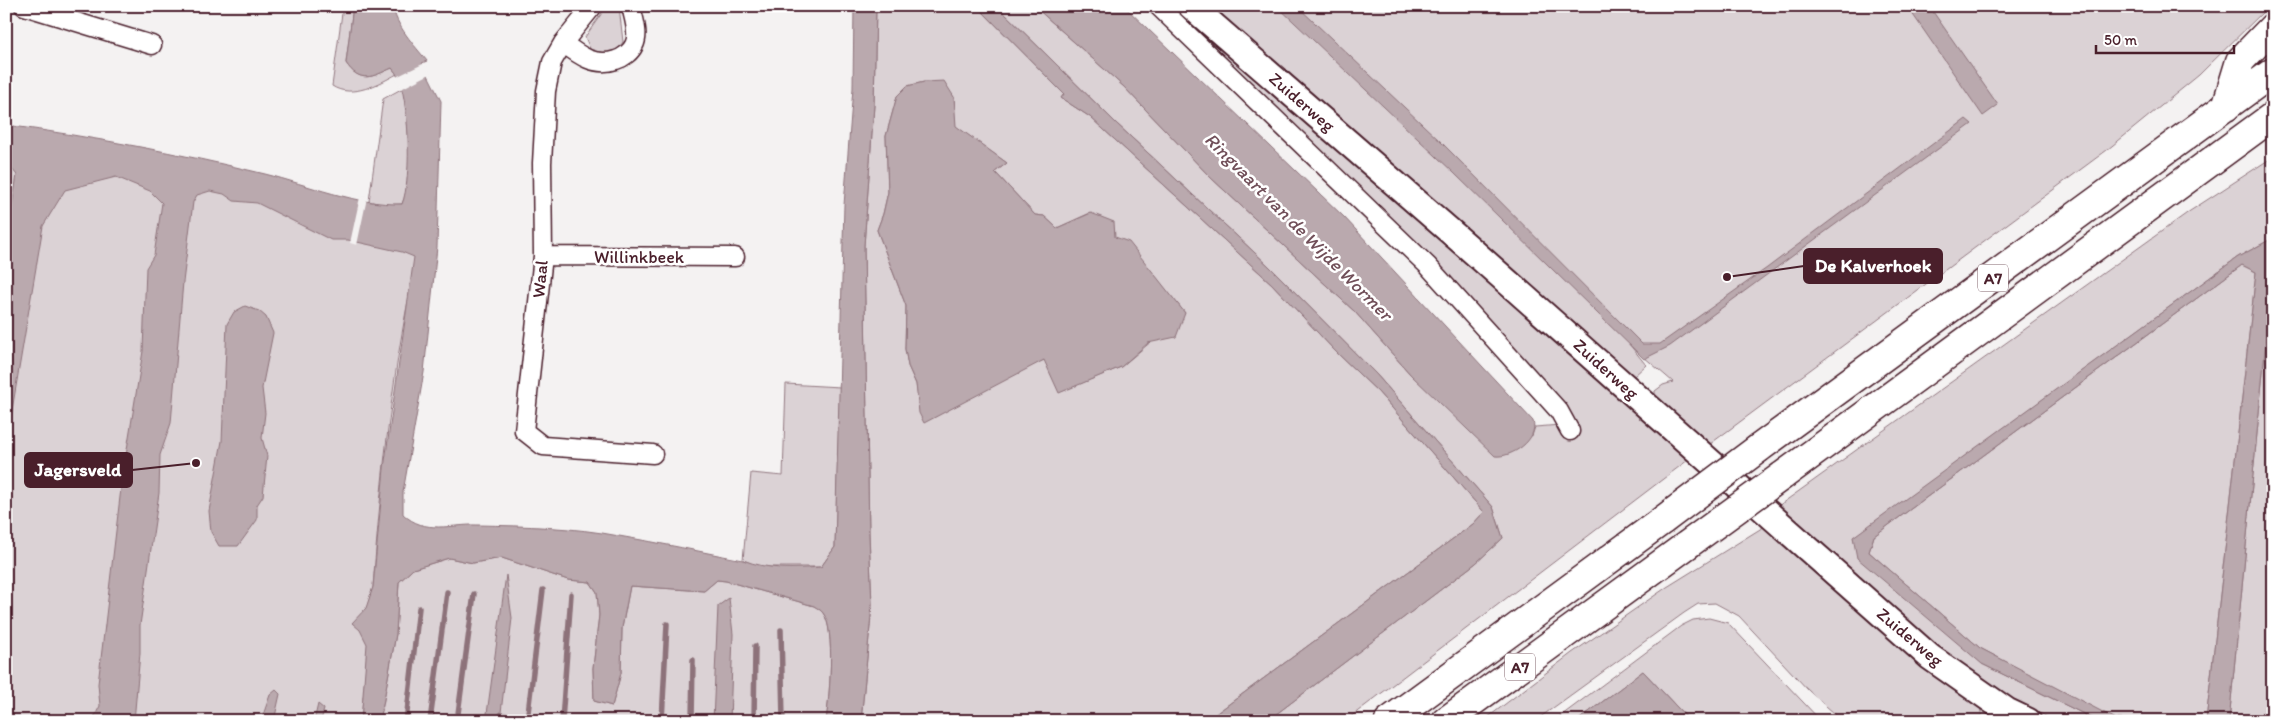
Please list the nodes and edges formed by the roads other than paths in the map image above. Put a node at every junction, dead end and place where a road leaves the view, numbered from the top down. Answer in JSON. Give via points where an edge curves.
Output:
{"nodes":[{"id":1,"x":24,"y":6,"type":"edge"},
{"id":2,"x":593,"y":6,"type":"edge"},
{"id":3,"x":631,"y":6,"type":"edge"},
{"id":4,"x":1158,"y":6,"type":"edge"},
{"id":5,"x":1200,"y":11,"type":"edge"},
{"id":6,"x":2273,"y":27,"type":"edge"},
{"id":7,"x":563,"y":44,"type":"junction"},
{"id":8,"x":152,"y":45,"type":"dead end"},
{"id":9,"x":2273,"y":72,"type":"edge"},
{"id":10,"x":2226,"y":107,"type":"junction"},
{"id":11,"x":2273,"y":116,"type":"edge"},
{"id":12,"x":2273,"y":134,"type":"edge"},
{"id":13,"x":2244,"y":137,"type":"junction"},
{"id":14,"x":543,"y":256,"type":"junction"},
{"id":15,"x":735,"y":257,"type":"dead end"},
{"id":16,"x":1570,"y":432,"type":"dead end"},
{"id":17,"x":653,"y":454,"type":"dead end"},
{"id":18,"x":2011,"y":717,"type":"edge"},
{"id":19,"x":1389,"y":721,"type":"edge"},
{"id":20,"x":1446,"y":721,"type":"edge"}],
"edges":[{"from":1,"to":8,"type":"street"},
{"from":2,"to":7,"type":"street","name":"Waal"},
{"from":3,"to":7,"type":"street","via":[[636,32],[634,45],[623,58],[605,64],[590,61]]},
{"from":4,"to":16,"type":"street","name":"Zuiderweg","via":[[1428,266],[1559,411]]},
{"from":5,"to":18,"type":"street","name":"Zuiderweg","via":[[1930,657]]},
{"from":6,"to":10,"type":"highway","via":[[2240,60]]},
{"from":7,"to":14,"type":"street","name":"Waal","via":[[552,62],[546,90],[542,164]]},
{"from":9,"to":10,"type":"highway","number":"A7"},
{"from":10,"to":19,"type":"highway","number":"A7","bridge":true},
{"from":11,"to":13,"type":"highway","number":"A7"},
{"from":12,"to":13,"type":"highway"},
{"from":13,"to":20,"type":"highway","number":"A7","bridge":true},
{"from":14,"to":15,"type":"street","name":"Willinkbeek"},
{"from":14,"to":17,"type":"street","name":"Waal","via":[[524,431],[543,446]]}]}
